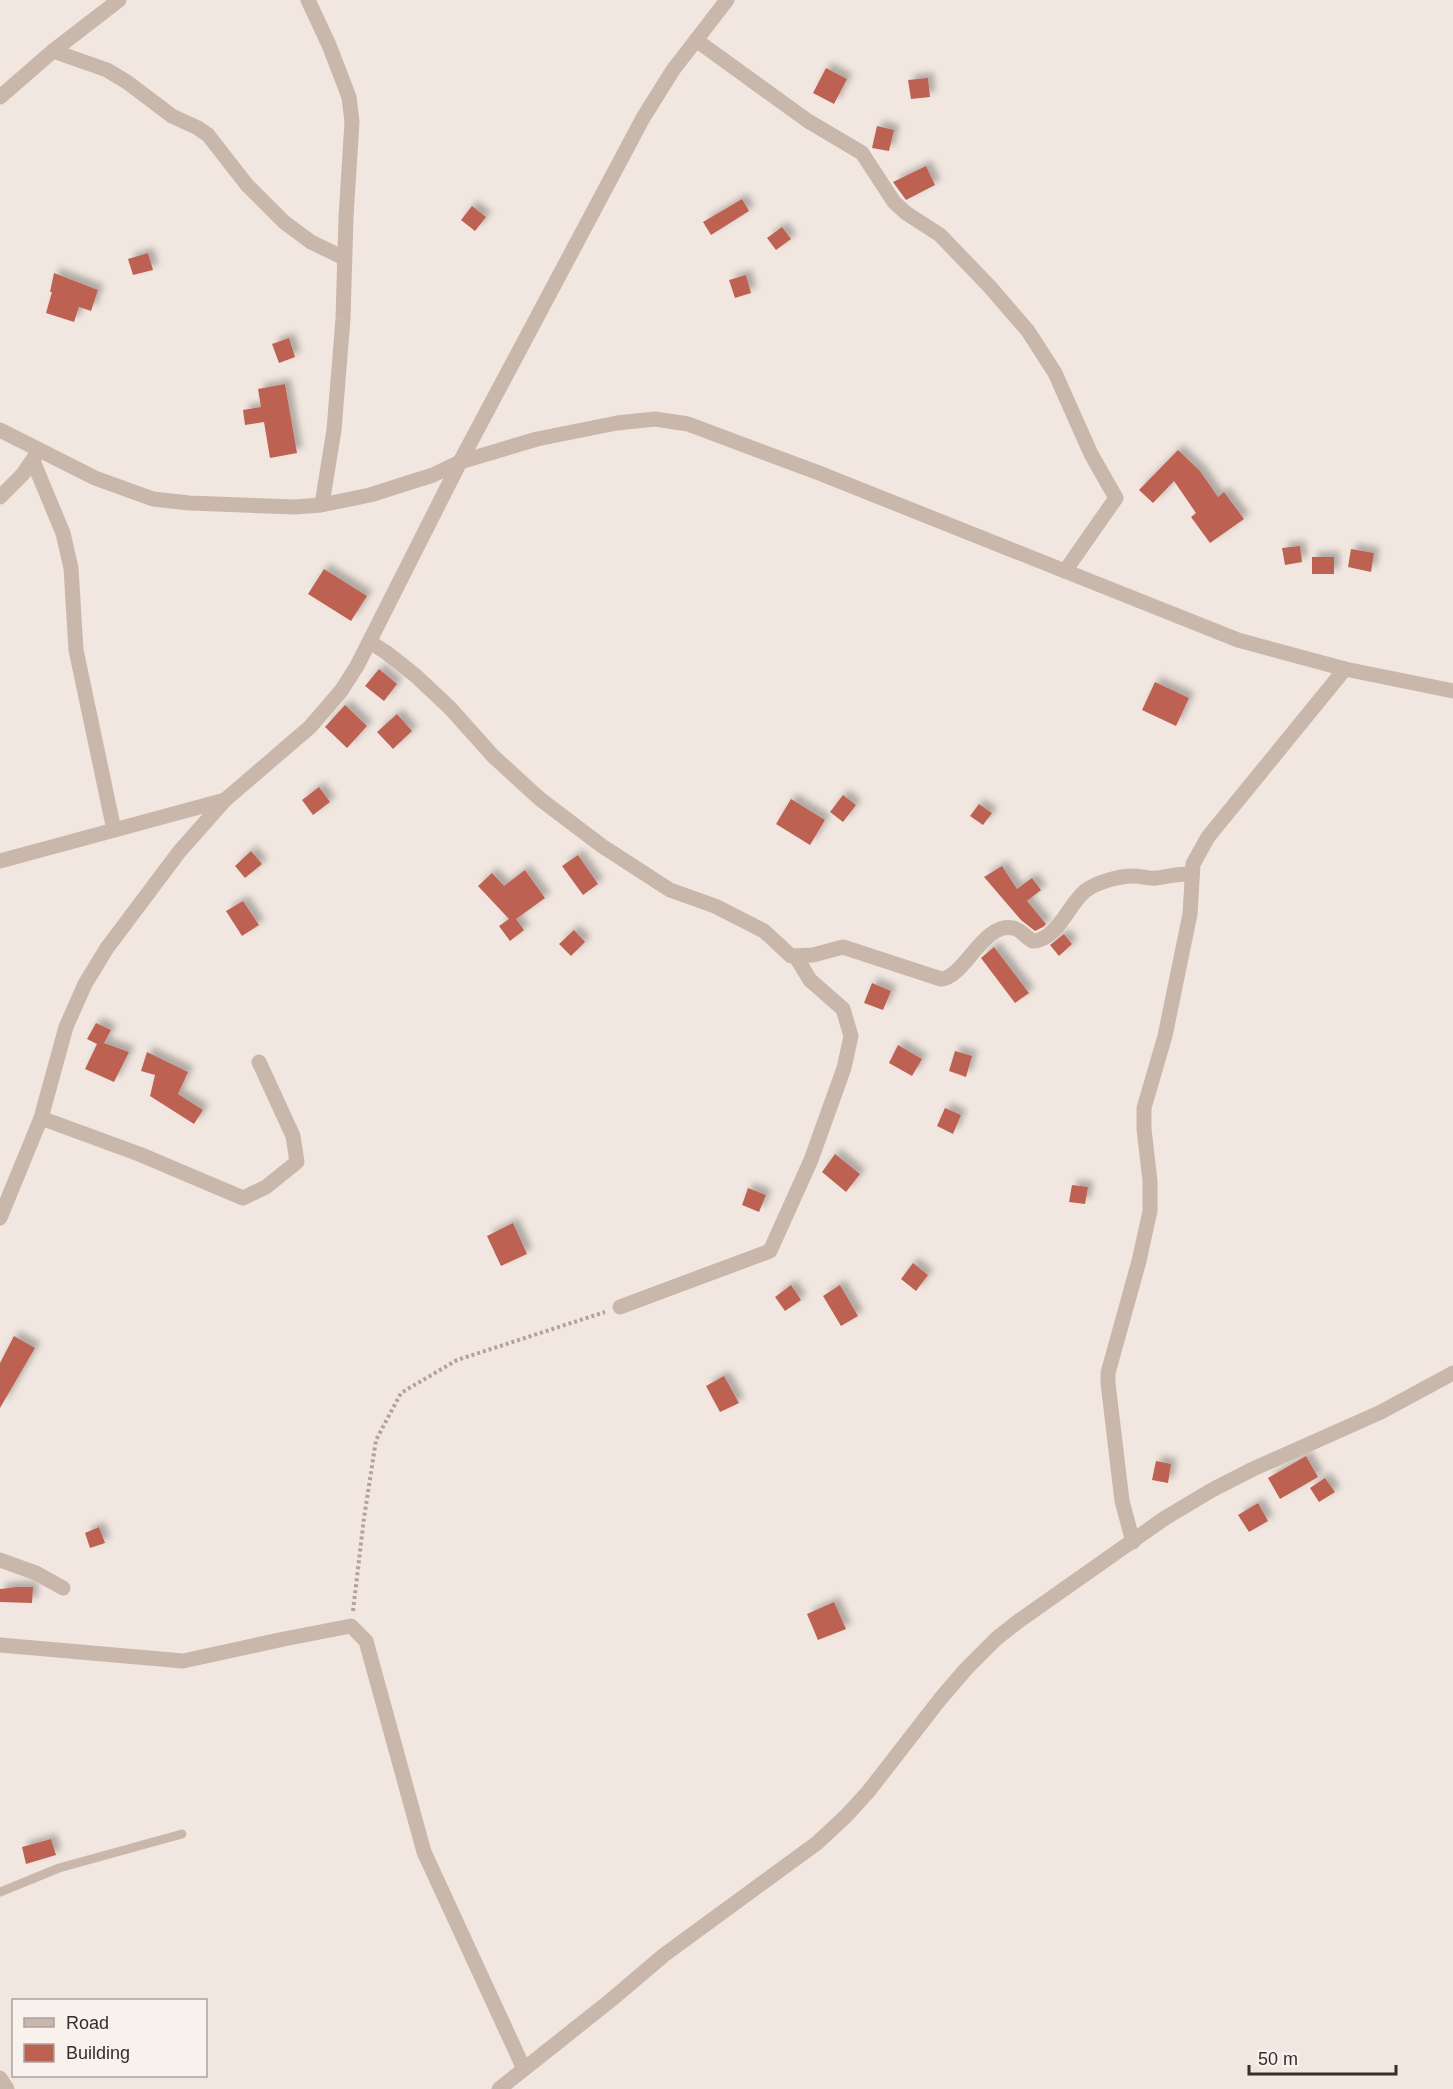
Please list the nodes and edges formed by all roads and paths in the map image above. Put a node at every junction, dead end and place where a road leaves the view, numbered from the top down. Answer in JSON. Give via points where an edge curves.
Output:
{"nodes":[{"id":1,"x":119,"y":0,"type":"edge"},
{"id":2,"x":308,"y":0,"type":"edge"},
{"id":3,"x":726,"y":0,"type":"edge"},
{"id":4,"x":696,"y":40,"type":"junction"},
{"id":5,"x":53,"y":51,"type":"junction"},
{"id":6,"x":0,"y":97,"type":"edge"},
{"id":7,"x":345,"y":258,"type":"junction"},
{"id":8,"x":0,"y":430,"type":"edge"},
{"id":9,"x":36,"y":455,"type":"junction"},
{"id":10,"x":460,"y":462,"type":"junction"},
{"id":11,"x":0,"y":497,"type":"edge"},
{"id":12,"x":322,"y":504,"type":"junction"},
{"id":13,"x":1065,"y":571,"type":"junction"},
{"id":14,"x":370,"y":642,"type":"junction"},
{"id":15,"x":1345,"y":669,"type":"junction"},
{"id":16,"x":1453,"y":691,"type":"edge"},
{"id":17,"x":225,"y":800,"type":"junction"},
{"id":18,"x":114,"y":830,"type":"junction"},
{"id":19,"x":0,"y":861,"type":"edge"},
{"id":20,"x":1192,"y":875,"type":"junction"},
{"id":21,"x":796,"y":957,"type":"junction"},
{"id":22,"x":259,"y":1062,"type":"dead end"},
{"id":23,"x":41,"y":1118,"type":"junction"},
{"id":24,"x":0,"y":1218,"type":"edge"},
{"id":25,"x":620,"y":1307,"type":"joint"},
{"id":26,"x":1453,"y":1373,"type":"edge"},
{"id":27,"x":1133,"y":1542,"type":"junction"},
{"id":28,"x":0,"y":1560,"type":"edge"},
{"id":29,"x":63,"y":1588,"type":"dead end"},
{"id":30,"x":351,"y":1626,"type":"junction"},
{"id":31,"x":0,"y":1645,"type":"edge"},
{"id":32,"x":182,"y":1834,"type":"dead end"},
{"id":33,"x":0,"y":1892,"type":"edge"},
{"id":34,"x":524,"y":2069,"type":"junction"},
{"id":35,"x":0,"y":2078,"type":"edge"},
{"id":36,"x":8,"y":2089,"type":"edge"},
{"id":37,"x":499,"y":2089,"type":"edge"}],
"edges":[{"from":1,"to":5,"type":"street"},
{"from":2,"to":7,"type":"street","via":[[351,108]]},
{"from":3,"to":4,"type":"street"},
{"from":4,"to":10,"type":"street","via":[[643,118]]},
{"from":4,"to":13,"type":"street","via":[[808,121],[862,153],[894,202],[940,235],[1011,310],[1041,349],[1116,498]]},
{"from":5,"to":6,"type":"street"},
{"from":5,"to":7,"type":"street","via":[[107,70],[171,116],[208,135],[247,185],[284,222],[311,242]]},
{"from":7,"to":12,"type":"street","via":[[334,430]]},
{"from":8,"to":9,"type":"street"},
{"from":9,"to":11,"type":"street"},
{"from":9,"to":12,"type":"street","via":[[153,499],[295,507]]},
{"from":9,"to":18,"type":"street","via":[[71,568],[76,651]]},
{"from":10,"to":12,"type":"street","via":[[408,484]]},
{"from":10,"to":13,"type":"street","via":[[537,439],[617,423],[655,419],[688,424]]},
{"from":10,"to":14,"type":"street"},
{"from":13,"to":15,"type":"street","via":[[1238,640]]},
{"from":14,"to":17,"type":"street","via":[[341,691],[310,727]]},
{"from":14,"to":21,"type":"street","via":[[416,676],[540,799],[602,846],[670,890],[749,922]]},
{"from":15,"to":16,"type":"street"},
{"from":15,"to":20,"type":"street","via":[[1208,837],[1193,864]]},
{"from":17,"to":18,"type":"street"},
{"from":17,"to":23,"type":"street","via":[[179,852],[85,984],[66,1027]]},
{"from":18,"to":19,"type":"street"},
{"from":20,"to":21,"type":"street","via":[[1130,876],[1091,887],[1043,938],[1033,941],[1016,928],[1001,929],[947,978],[843,947]]},
{"from":20,"to":27,"type":"street","via":[[1190,914],[1165,1036],[1144,1108],[1150,1211],[1108,1373],[1122,1501]]},
{"from":21,"to":25,"type":"street","via":[[810,980],[843,1009],[850,1036],[844,1068],[811,1160],[770,1251]]},
{"from":22,"to":23,"type":"street","via":[[293,1136],[297,1162],[266,1187],[243,1198]]},
{"from":23,"to":24,"type":"street"},
{"from":25,"to":30,"type":"path","via":[[457,1360],[401,1393],[376,1440]]},
{"from":26,"to":27,"type":"street","via":[[1381,1412],[1232,1479],[1165,1518]]},
{"from":27,"to":34,"type":"street","via":[[997,1638],[941,1698],[868,1792],[818,1843],[664,1954]]},
{"from":28,"to":29,"type":"street"},
{"from":30,"to":31,"type":"street","via":[[183,1661]]},
{"from":30,"to":34,"type":"street","via":[[366,1641],[424,1852]]},
{"from":32,"to":33,"type":"lane","via":[[59,1868]]},
{"from":34,"to":37,"type":"street"},
{"from":35,"to":36,"type":"street"}]}
